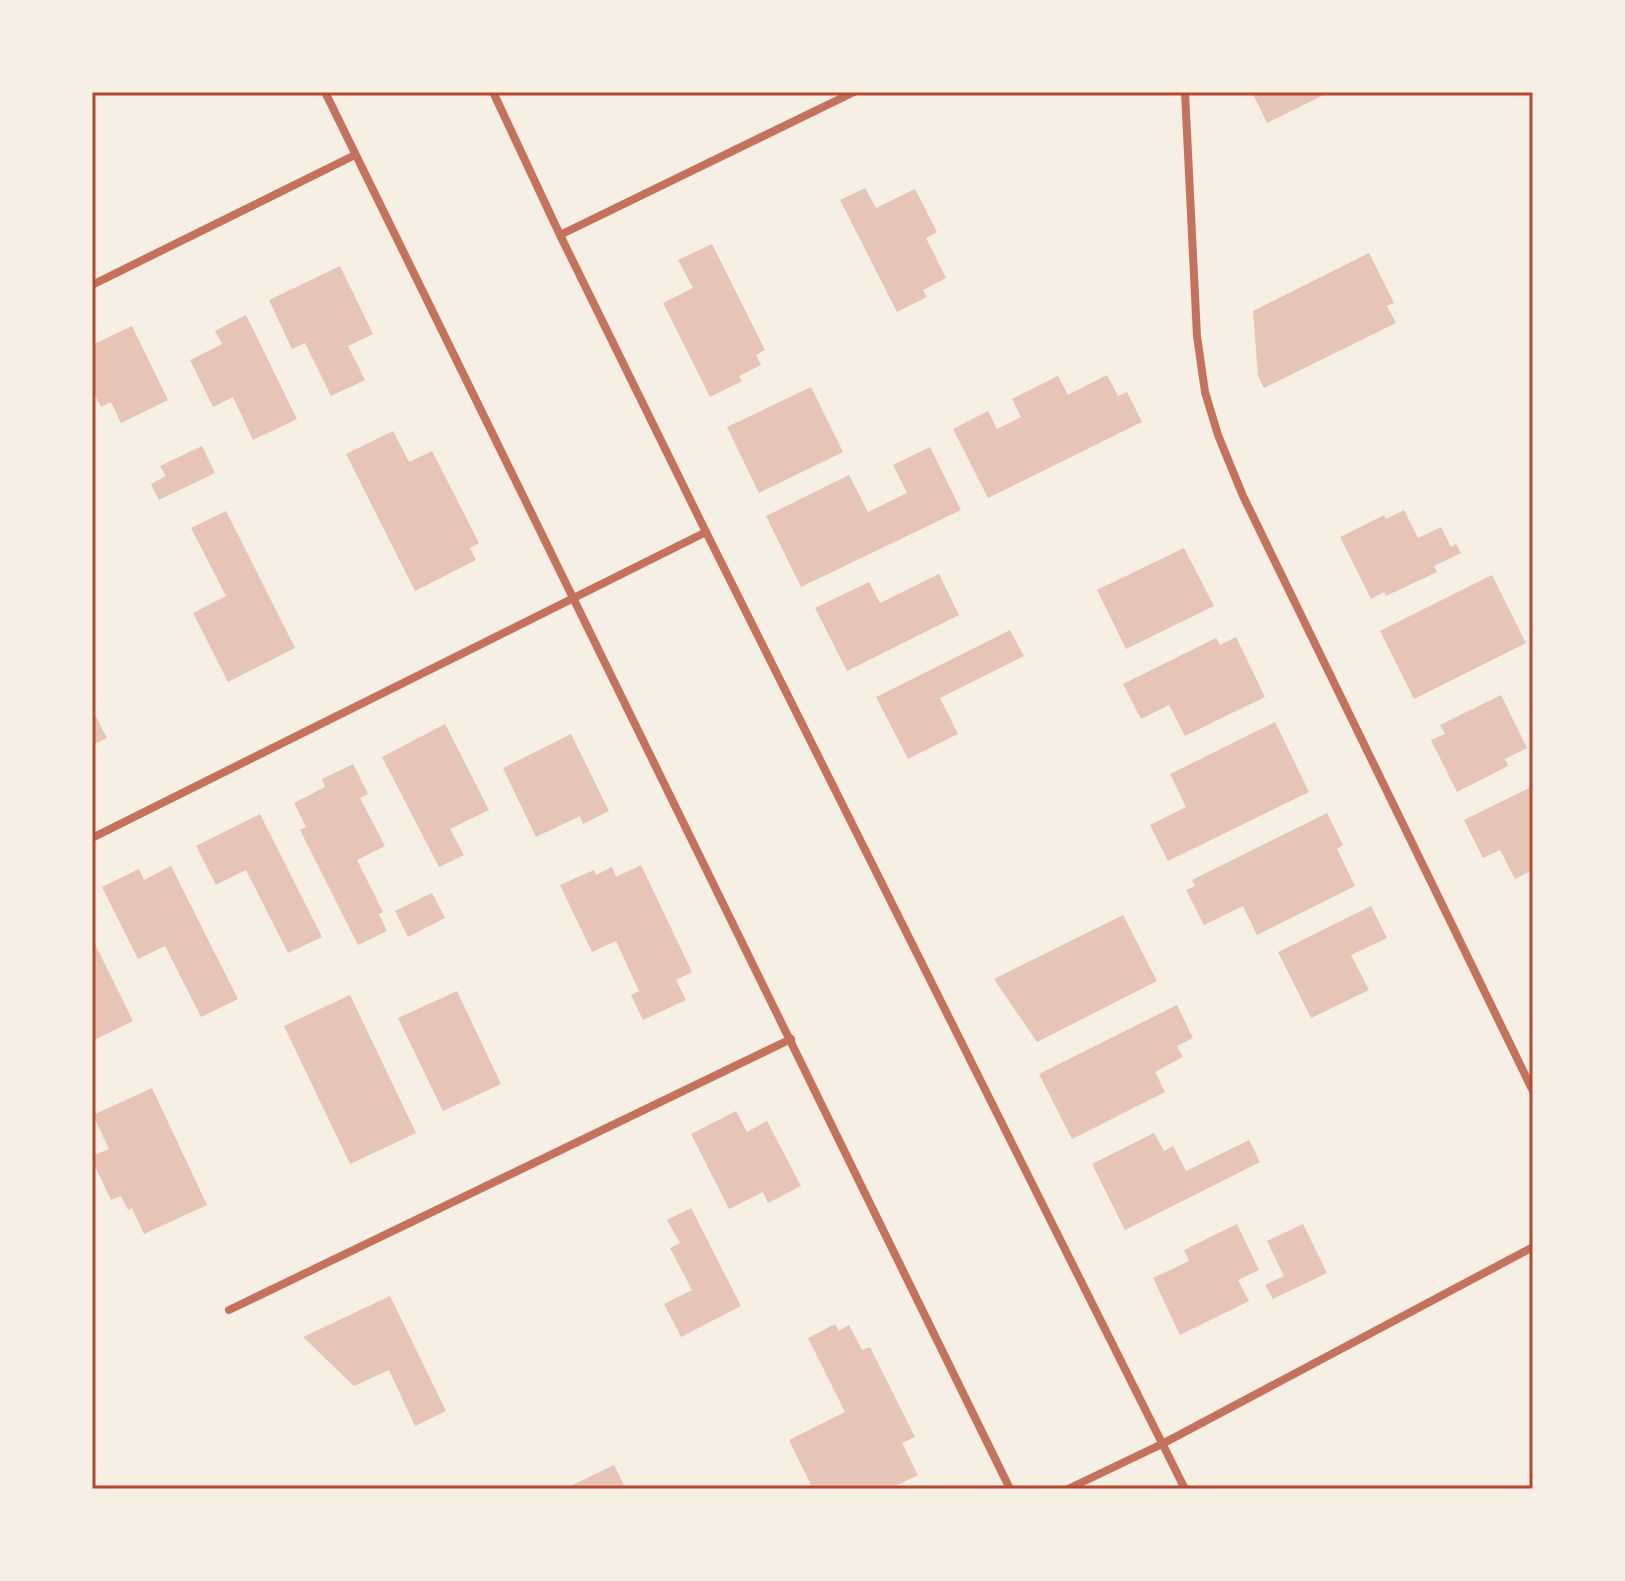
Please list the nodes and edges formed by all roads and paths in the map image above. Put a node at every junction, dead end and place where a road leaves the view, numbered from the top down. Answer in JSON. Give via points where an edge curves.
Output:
{"nodes":[{"id":1,"x":325,"y":92,"type":"edge"},
{"id":2,"x":493,"y":92,"type":"edge"},
{"id":3,"x":854,"y":92,"type":"edge"},
{"id":4,"x":1185,"y":92,"type":"edge"},
{"id":5,"x":355,"y":155,"type":"junction"},
{"id":6,"x":560,"y":235,"type":"junction"},
{"id":7,"x":92,"y":285,"type":"edge"},
{"id":8,"x":706,"y":532,"type":"junction"},
{"id":9,"x":574,"y":598,"type":"junction"},
{"id":10,"x":92,"y":838,"type":"edge"},
{"id":11,"x":791,"y":1039,"type":"junction"},
{"id":12,"x":1533,"y":1091,"type":"edge"},
{"id":13,"x":1533,"y":1247,"type":"edge"},
{"id":14,"x":229,"y":1310,"type":"dead end"},
{"id":15,"x":1164,"y":1443,"type":"junction"},
{"id":16,"x":1010,"y":1489,"type":"edge"},
{"id":17,"x":1068,"y":1489,"type":"edge"},
{"id":18,"x":1185,"y":1489,"type":"edge"}],
"edges":[{"from":1,"to":5,"type":"street"},
{"from":2,"to":6,"type":"street"},
{"from":3,"to":6,"type":"street"},
{"from":4,"to":12,"type":"street","via":[[1197,336],[1218,435]]},
{"from":5,"to":7,"type":"street"},
{"from":5,"to":9,"type":"street"},
{"from":6,"to":8,"type":"street"},
{"from":8,"to":9,"type":"street"},
{"from":8,"to":15,"type":"street"},
{"from":9,"to":10,"type":"street"},
{"from":9,"to":11,"type":"street"},
{"from":11,"to":14,"type":"street"},
{"from":11,"to":16,"type":"street"},
{"from":13,"to":15,"type":"street"},
{"from":15,"to":17,"type":"street"},
{"from":15,"to":18,"type":"street"}]}
